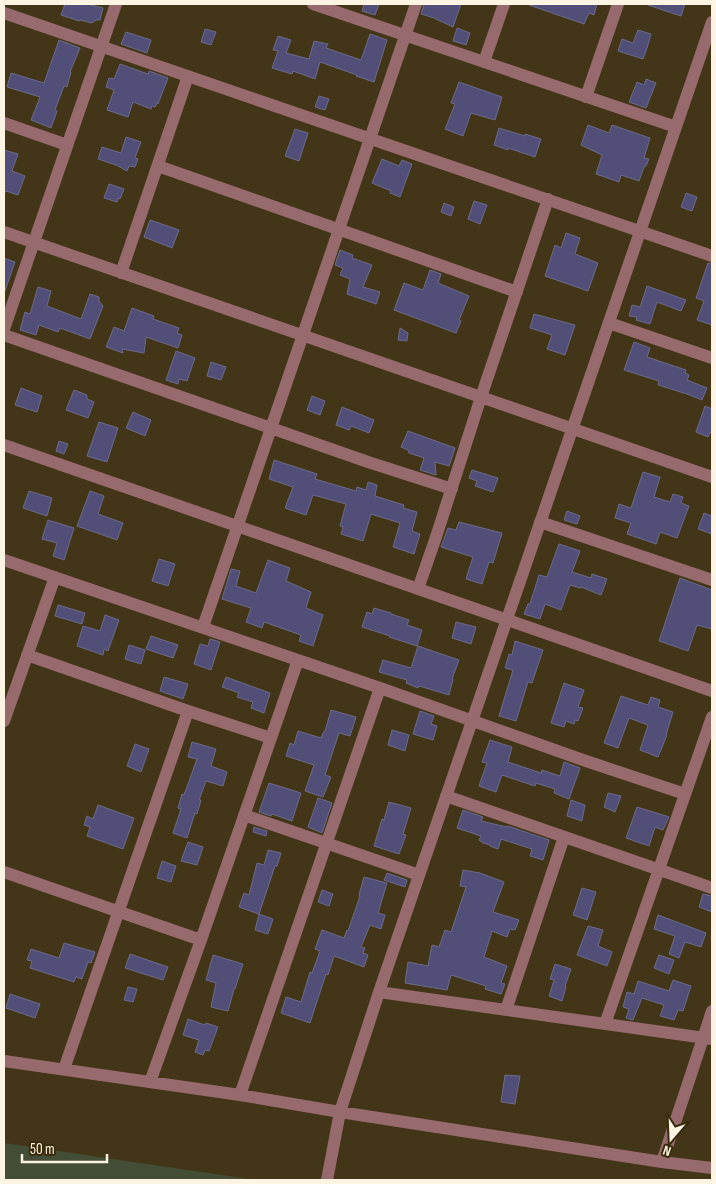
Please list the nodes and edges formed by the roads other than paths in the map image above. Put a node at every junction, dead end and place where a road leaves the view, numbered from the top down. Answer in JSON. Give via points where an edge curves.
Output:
{"nodes":[{"id":1,"x":6,"y":4,"type":"edge"},
{"id":2,"x":116,"y":4,"type":"edge"},
{"id":3,"x":313,"y":4,"type":"edge"},
{"id":4,"x":416,"y":4,"type":"edge"},
{"id":5,"x":504,"y":4,"type":"edge"},
{"id":6,"x":618,"y":4,"type":"edge"},
{"id":7,"x":4,"y":11,"type":"edge"},
{"id":8,"x":712,"y":22,"type":"edge"},
{"id":9,"x":405,"y":34,"type":"junction"},
{"id":10,"x":102,"y":46,"type":"junction"},
{"id":11,"x":484,"y":62,"type":"junction"},
{"id":12,"x":188,"y":76,"type":"junction"},
{"id":13,"x":586,"y":97,"type":"junction"},
{"id":14,"x":4,"y":124,"type":"edge"},
{"id":15,"x":676,"y":127,"type":"junction"},
{"id":16,"x":370,"y":138,"type":"junction"},
{"id":17,"x":67,"y":145,"type":"junction"},
{"id":18,"x":158,"y":166,"type":"junction"},
{"id":19,"x":548,"y":199,"type":"junction"},
{"id":20,"x":338,"y":230,"type":"junction"},
{"id":21,"x":640,"y":231,"type":"junction"},
{"id":22,"x":4,"y":232,"type":"edge"},
{"id":23,"x":34,"y":242,"type":"junction"},
{"id":24,"x":712,"y":256,"type":"edge"},
{"id":25,"x":121,"y":273,"type":"junction"},
{"id":26,"x":517,"y":292,"type":"junction"},
{"id":27,"x":609,"y":323,"type":"junction"},
{"id":28,"x":4,"y":329,"type":"edge"},
{"id":29,"x":4,"y":335,"type":"edge"},
{"id":30,"x":303,"y":335,"type":"junction"},
{"id":31,"x":712,"y":358,"type":"edge"},
{"id":32,"x":481,"y":397,"type":"junction"},
{"id":33,"x":271,"y":428,"type":"junction"},
{"id":34,"x":573,"y":428,"type":"junction"},
{"id":35,"x":4,"y":445,"type":"edge"},
{"id":36,"x":712,"y":477,"type":"edge"},
{"id":37,"x":452,"y":489,"type":"junction"},
{"id":38,"x":540,"y":522,"type":"junction"},
{"id":39,"x":238,"y":526,"type":"junction"},
{"id":40,"x":4,"y":560,"type":"edge"},
{"id":41,"x":55,"y":577,"type":"junction"},
{"id":42,"x":712,"y":580,"type":"edge"},
{"id":43,"x":418,"y":589,"type":"junction"},
{"id":44,"x":507,"y":620,"type":"junction"},
{"id":45,"x":203,"y":628,"type":"junction"},
{"id":46,"x":27,"y":655,"type":"junction"},
{"id":47,"x":298,"y":660,"type":"junction"},
{"id":48,"x":380,"y":688,"type":"junction"},
{"id":49,"x":712,"y":691,"type":"edge"},
{"id":50,"x":188,"y":711,"type":"junction"},
{"id":51,"x":712,"y":717,"type":"edge"},
{"id":52,"x":472,"y":720,"type":"junction"},
{"id":53,"x":4,"y":721,"type":"edge"},
{"id":54,"x":271,"y":738,"type":"junction"},
{"id":55,"x":685,"y":794,"type":"junction"},
{"id":56,"x":446,"y":796,"type":"junction"},
{"id":57,"x":244,"y":815,"type":"junction"},
{"id":58,"x":564,"y":837,"type":"junction"},
{"id":59,"x":327,"y":843,"type":"junction"},
{"id":60,"x":659,"y":870,"type":"junction"},
{"id":61,"x":4,"y":872,"type":"edge"},
{"id":62,"x":419,"y":875,"type":"junction"},
{"id":63,"x":712,"y":888,"type":"edge"},
{"id":64,"x":118,"y":912,"type":"junction"},
{"id":65,"x":201,"y":940,"type":"junction"},
{"id":66,"x":379,"y":992,"type":"junction"},
{"id":67,"x":506,"y":1010,"type":"junction"},
{"id":68,"x":712,"y":1011,"type":"edge"},
{"id":69,"x":605,"y":1024,"type":"junction"},
{"id":70,"x":708,"y":1038,"type":"edge"},
{"id":71,"x":4,"y":1061,"type":"edge"},
{"id":72,"x":64,"y":1069,"type":"junction"},
{"id":73,"x":150,"y":1082,"type":"junction"},
{"id":74,"x":240,"y":1095,"type":"junction"},
{"id":75,"x":340,"y":1112,"type":"junction"},
{"id":76,"x":662,"y":1162,"type":"junction"},
{"id":77,"x":712,"y":1168,"type":"edge"},
{"id":78,"x":328,"y":1180,"type":"edge"}],
"edges":[{"from":1,"to":7,"type":"street"},
{"from":2,"to":10,"type":"street"},
{"from":3,"to":9,"type":"street"},
{"from":4,"to":9,"type":"street"},
{"from":5,"to":11,"type":"street"},
{"from":6,"to":13,"type":"street"},
{"from":7,"to":10,"type":"street"},
{"from":8,"to":15,"type":"street"},
{"from":9,"to":11,"type":"street"},
{"from":9,"to":16,"type":"street"},
{"from":10,"to":12,"type":"street"},
{"from":10,"to":17,"type":"street"},
{"from":11,"to":13,"type":"street"},
{"from":12,"to":16,"type":"street"},
{"from":12,"to":18,"type":"street"},
{"from":13,"to":15,"type":"street"},
{"from":14,"to":17,"type":"street"},
{"from":15,"to":21,"type":"street"},
{"from":16,"to":19,"type":"street"},
{"from":16,"to":20,"type":"street"},
{"from":17,"to":23,"type":"street"},
{"from":18,"to":20,"type":"street"},
{"from":18,"to":25,"type":"street"},
{"from":19,"to":21,"type":"street"},
{"from":19,"to":26,"type":"street"},
{"from":20,"to":26,"type":"street"},
{"from":20,"to":30,"type":"street"},
{"from":21,"to":24,"type":"street"},
{"from":21,"to":27,"type":"street"},
{"from":22,"to":23,"type":"street"},
{"from":23,"to":25,"type":"street"},
{"from":23,"to":28,"type":"street"},
{"from":25,"to":30,"type":"street"},
{"from":26,"to":32,"type":"street"},
{"from":27,"to":31,"type":"street"},
{"from":27,"to":34,"type":"street"},
{"from":29,"to":33,"type":"street"},
{"from":30,"to":32,"type":"street"},
{"from":30,"to":33,"type":"street"},
{"from":32,"to":34,"type":"street"},
{"from":32,"to":37,"type":"street"},
{"from":33,"to":37,"type":"street"},
{"from":33,"to":39,"type":"street"},
{"from":34,"to":36,"type":"street"},
{"from":34,"to":38,"type":"street"},
{"from":35,"to":39,"type":"street"},
{"from":37,"to":43,"type":"street"},
{"from":38,"to":42,"type":"street"},
{"from":38,"to":44,"type":"street"},
{"from":39,"to":43,"type":"street"},
{"from":39,"to":45,"type":"street"},
{"from":40,"to":41,"type":"street"},
{"from":41,"to":45,"type":"street"},
{"from":41,"to":46,"type":"street"},
{"from":43,"to":44,"type":"street"},
{"from":44,"to":49,"type":"street"},
{"from":44,"to":52,"type":"street"},
{"from":45,"to":47,"type":"street"},
{"from":46,"to":50,"type":"street"},
{"from":46,"to":53,"type":"street"},
{"from":47,"to":48,"type":"street"},
{"from":47,"to":54,"type":"street"},
{"from":48,"to":52,"type":"street"},
{"from":48,"to":59,"type":"street"},
{"from":50,"to":54,"type":"street"},
{"from":50,"to":64,"type":"street"},
{"from":51,"to":55,"type":"street"},
{"from":52,"to":55,"type":"street"},
{"from":52,"to":56,"type":"street"},
{"from":54,"to":57,"type":"street"},
{"from":55,"to":60,"type":"street"},
{"from":56,"to":58,"type":"street"},
{"from":56,"to":62,"type":"street"},
{"from":57,"to":59,"type":"street"},
{"from":57,"to":65,"type":"street"},
{"from":58,"to":60,"type":"street"},
{"from":58,"to":67,"type":"street"},
{"from":59,"to":62,"type":"street"},
{"from":59,"to":74,"type":"street"},
{"from":60,"to":63,"type":"street"},
{"from":60,"to":69,"type":"street"},
{"from":61,"to":64,"type":"street"},
{"from":62,"to":66,"type":"street"},
{"from":64,"to":65,"type":"street"},
{"from":64,"to":72,"type":"street"},
{"from":65,"to":73,"type":"street"},
{"from":66,"to":67,"type":"street"},
{"from":66,"to":75,"type":"street"},
{"from":67,"to":69,"type":"street"},
{"from":68,"to":70,"type":"street"},
{"from":69,"to":70,"type":"street"},
{"from":70,"to":76,"type":"street"},
{"from":71,"to":72,"type":"street"},
{"from":72,"to":73,"type":"street"},
{"from":73,"to":74,"type":"street"},
{"from":74,"to":75,"type":"street"},
{"from":75,"to":76,"type":"street"},
{"from":75,"to":78,"type":"street"},
{"from":76,"to":77,"type":"street"}]}
